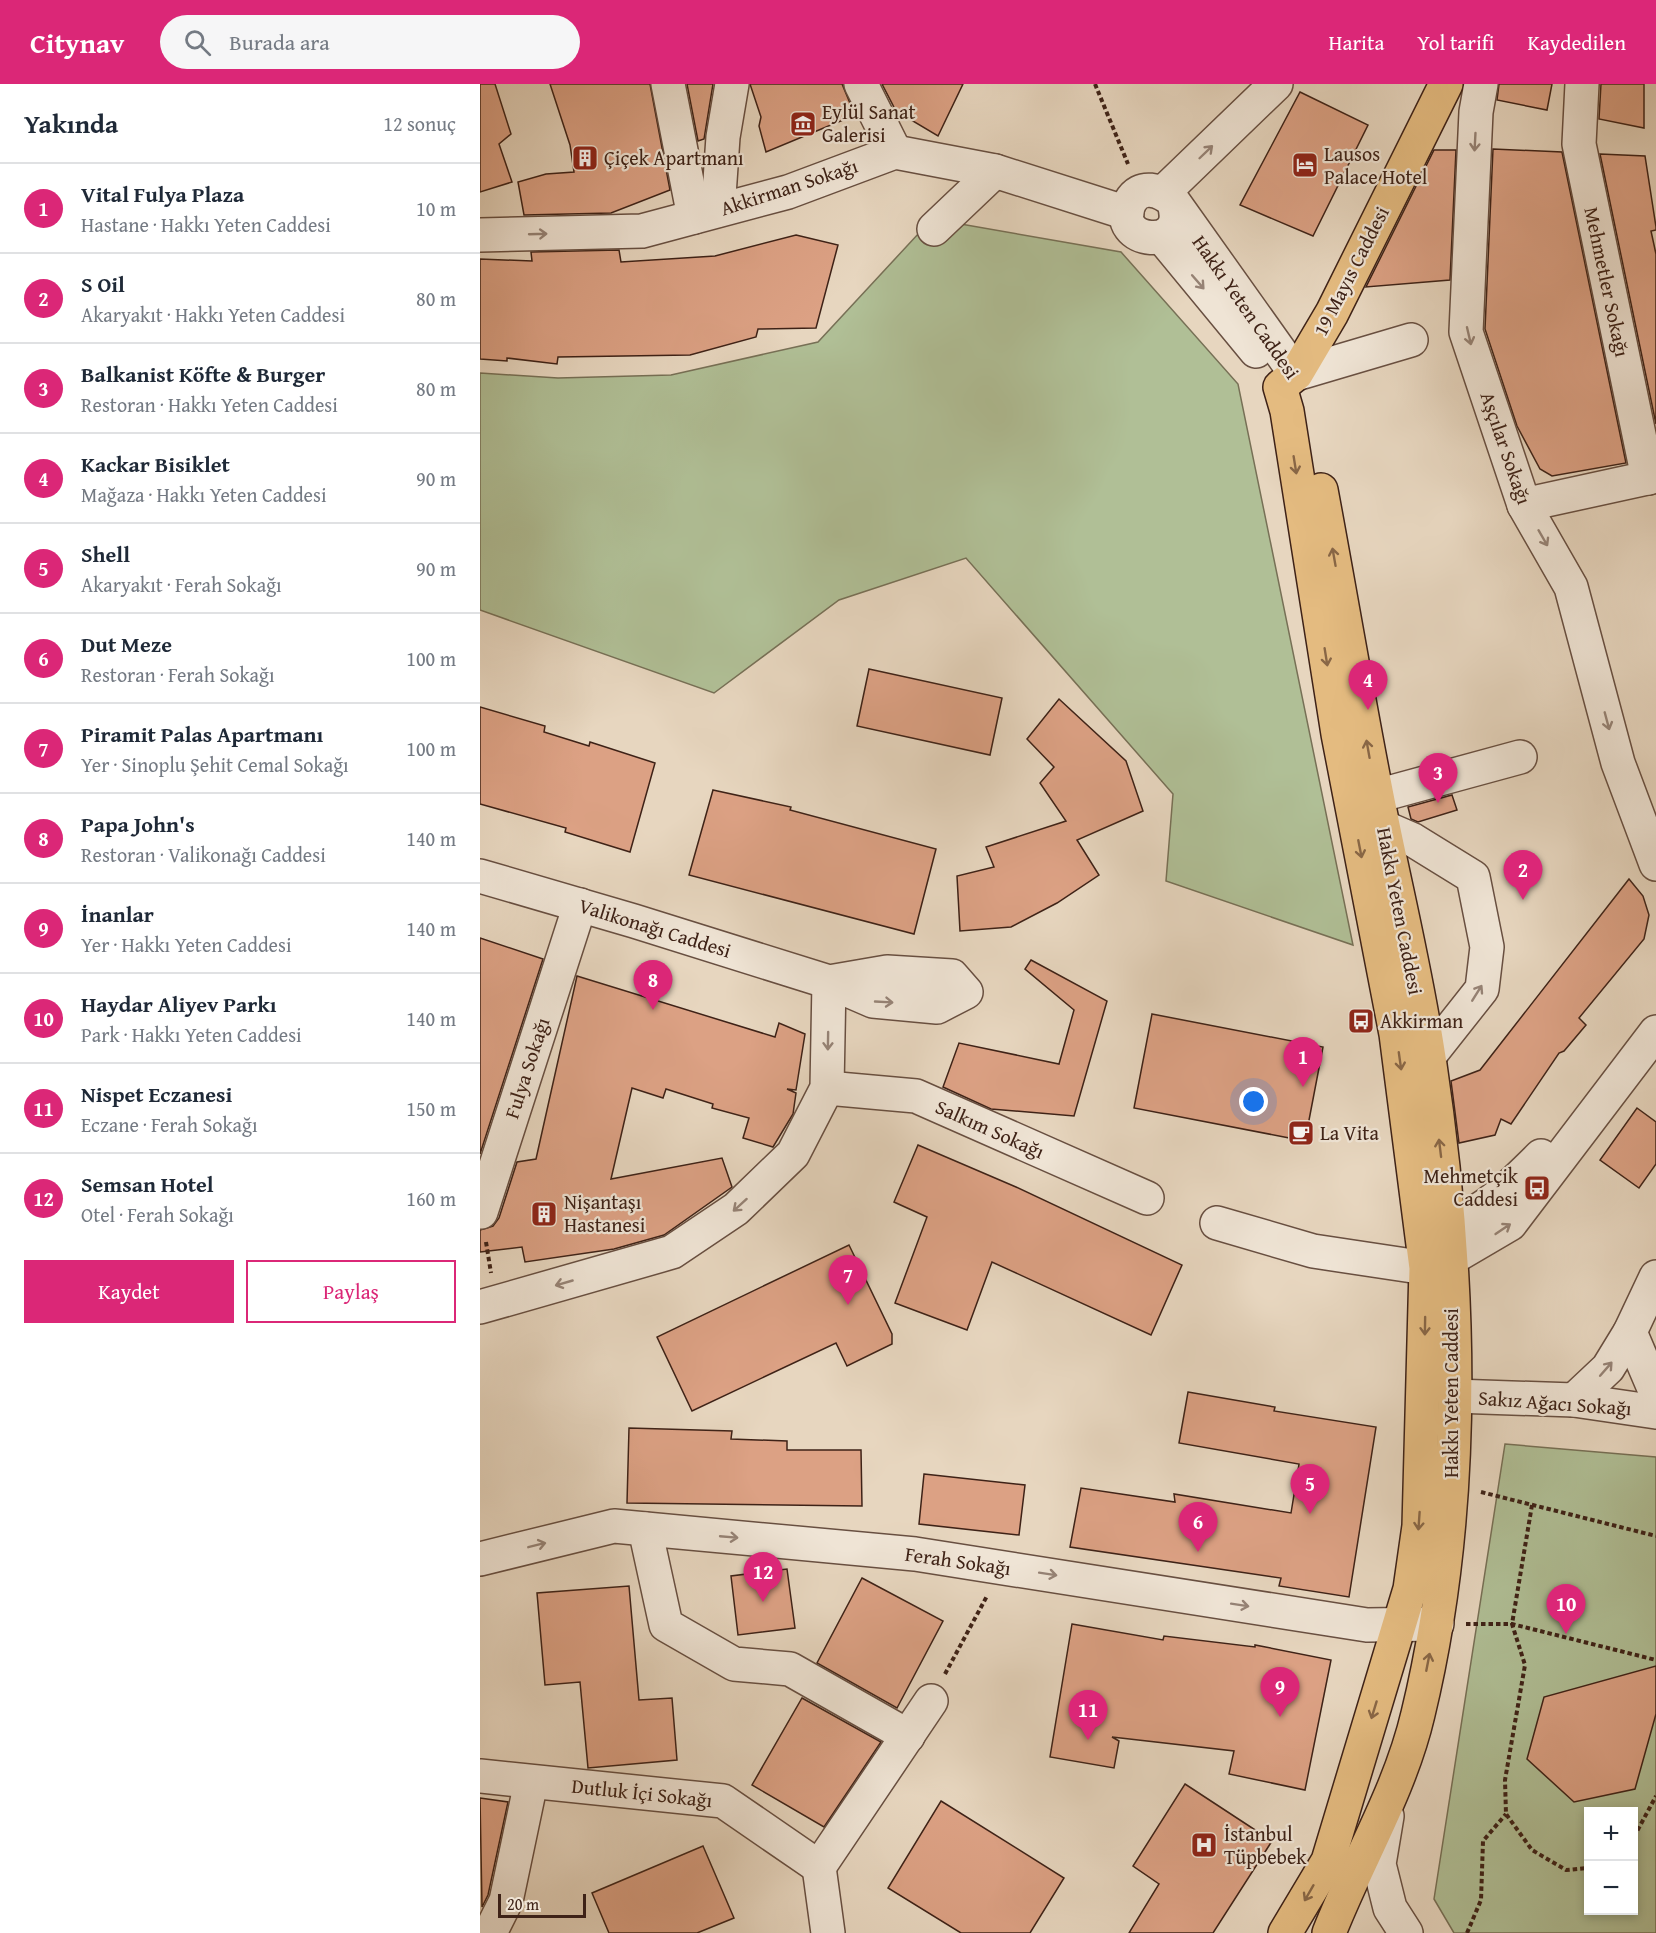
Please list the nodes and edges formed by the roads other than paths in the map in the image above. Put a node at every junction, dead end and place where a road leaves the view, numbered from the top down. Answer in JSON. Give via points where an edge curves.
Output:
{"nodes":[{"id":1,"x":668,"y":84,"type":"edge"},
{"id":2,"x":732,"y":84,"type":"edge"},
{"id":3,"x":861,"y":84,"type":"edge"},
{"id":4,"x":1276,"y":84,"type":"edge"},
{"id":5,"x":1446,"y":84,"type":"edge"},
{"id":6,"x":1481,"y":84,"type":"edge"},
{"id":7,"x":1582,"y":84,"type":"edge"},
{"id":8,"x":895,"y":152,"type":"junction"},
{"id":9,"x":995,"y":171,"type":"junction"},
{"id":10,"x":1151,"y":200,"type":"junction"},
{"id":11,"x":706,"y":213,"type":"junction"},
{"id":12,"x":934,"y":229,"type":"dead end"},
{"id":13,"x":480,"y":235,"type":"edge"},
{"id":14,"x":1411,"y":340,"type":"dead end"},
{"id":15,"x":1288,"y":380,"type":"junction"},
{"id":16,"x":1652,"y":477,"type":"edge"},
{"id":17,"x":1524,"y":506,"type":"junction"},
{"id":18,"x":1520,"y":757,"type":"dead end"},
{"id":19,"x":1380,"y":811,"type":"junction"},
{"id":20,"x":1656,"y":864,"type":"edge"},
{"id":21,"x":480,"y":876,"type":"edge"},
{"id":22,"x":580,"y":905,"type":"junction"},
{"id":23,"x":1656,"y":1032,"type":"edge"},
{"id":24,"x":1429,"y":1056,"type":"junction"},
{"id":25,"x":827,"y":1088,"type":"junction"},
{"id":26,"x":1147,"y":1198,"type":"dead end"},
{"id":27,"x":481,"y":1212,"type":"edge"},
{"id":28,"x":1217,"y":1223,"type":"dead end"},
{"id":29,"x":1442,"y":1251,"type":"junction"},
{"id":30,"x":1656,"y":1277,"type":"edge"},
{"id":31,"x":488,"y":1305,"type":"edge"},
{"id":32,"x":1630,"y":1332,"type":"junction"},
{"id":33,"x":1656,"y":1393,"type":"edge"},
{"id":34,"x":1454,"y":1396,"type":"junction"},
{"id":35,"x":1574,"y":1400,"type":"junction"},
{"id":36,"x":1656,"y":1412,"type":"edge"},
{"id":37,"x":645,"y":1529,"type":"junction"},
{"id":38,"x":480,"y":1559,"type":"edge"},
{"id":39,"x":1401,"y":1623,"type":"junction"},
{"id":40,"x":1437,"y":1624,"type":"junction"},
{"id":41,"x":931,"y":1701,"type":"road end"},
{"id":42,"x":908,"y":1736,"type":"junction"},
{"id":43,"x":480,"y":1776,"type":"edge"},
{"id":44,"x":531,"y":1782,"type":"junction"},
{"id":45,"x":1390,"y":1799,"type":"junction"},
{"id":46,"x":819,"y":1867,"type":"junction"},
{"id":47,"x":490,"y":1933,"type":"edge"},
{"id":48,"x":828,"y":1933,"type":"edge"},
{"id":49,"x":1285,"y":1933,"type":"edge"},
{"id":50,"x":1329,"y":1933,"type":"edge"},
{"id":51,"x":1406,"y":1933,"type":"edge"}],
"edges":[{"from":1,"to":11,"type":"street"},
{"from":2,"to":11,"type":"street"},
{"from":3,"to":8,"type":"street"},
{"from":10,"to":4,"type":"street","one_way":true},
{"from":5,"to":15,"type":"main road","name":"19 Mayıs Caddesi","via":[[1332,313]]},
{"from":6,"to":17,"type":"street","name":"Aşçılar Sokağı","one_way":true,"via":[[1476,112],[1466,332]]},
{"from":7,"to":16,"type":"street","name":"Mehmetler Sokağı","via":[[1579,144]]},
{"from":8,"to":9,"type":"street"},
{"from":8,"to":11,"type":"street","name":"Akkirman Sokağı","via":[[789,192]]},
{"from":9,"to":10,"type":"street"},
{"from":9,"to":12,"type":"street"},
{"from":10,"to":15,"type":"street","name":"Hakkı Yeten Caddesi"},
{"from":10,"to":15,"type":"street","name":"Hakkı Yeten Caddesi","one_way":true,"via":[[1130,225],[1138,235],[1162,237],[1246,337]]},
{"from":13,"to":11,"type":"street","name":"Akkirman Sokağı","one_way":true,"via":[[642,231]]},
{"from":14,"to":15,"type":"street"},
{"from":19,"to":15,"type":"main road","name":"Hakkı Yeten Caddesi","one_way":true,"via":[[1306,404]]},
{"from":15,"to":29,"type":"main road","name":"Hakkı Yeten Caddesi","one_way":true,"via":[[1287,411],[1338,734]]},
{"from":16,"to":17,"type":"street"},
{"from":17,"to":20,"type":"street","name":"Aşçılar Sokağı","one_way":true,"via":[[1571,587],[1618,763]]},
{"from":18,"to":19,"type":"street"},
{"from":19,"to":24,"type":"main road","name":"Hakkı Yeten Caddesi"},
{"from":24,"to":19,"type":"street","one_way":true,"via":[[1482,989],[1487,947],[1473,877],[1413,840]]},
{"from":21,"to":22,"type":"street","name":"Valikonağı Caddesi"},
{"from":22,"to":25,"type":"street","name":"Valikonağı Caddesi","one_way":true,"via":[[829,982]]},
{"from":22,"to":27,"type":"street","name":"Fulya Sokağı"},
{"from":23,"to":29,"type":"street","via":[[1625,1073]]},
{"from":29,"to":24,"type":"main road","name":"Hakkı Yeten Caddesi","one_way":true},
{"from":25,"to":26,"type":"street","name":"Salkım Sokağı","via":[[916,1096]]},
{"from":25,"to":31,"type":"street","one_way":true,"via":[[793,1154],[736,1209],[672,1252]]},
{"from":28,"to":29,"type":"street","via":[[1313,1251]]},
{"from":29,"to":34,"type":"main road","name":"Hakkı Yeten Caddesi"},
{"from":29,"to":39,"type":"main road","name":"Hakkı Yeten Caddesi","one_way":true,"via":[[1419,1526]]},
{"from":30,"to":32,"type":"street"},
{"from":32,"to":33,"type":"street"},
{"from":35,"to":32,"type":"street","one_way":true,"via":[[1608,1368]]},
{"from":34,"to":35,"type":"street","name":"Sakız Ağacı Sokağı"},
{"from":34,"to":40,"type":"main road","name":"Hakkı Yeten Caddesi","via":[[1452,1485]]},
{"from":35,"to":36,"type":"street","name":"Sakız Ağacı Sokağı"},
{"from":38,"to":37,"type":"street","name":"Ferah Sokağı","one_way":true,"via":[[614,1526]]},
{"from":37,"to":39,"type":"street","name":"Ferah Sokağı","one_way":true,"via":[[915,1554],[1367,1625]]},
{"from":37,"to":42,"type":"street","via":[[666,1625],[734,1664],[790,1669]]},
{"from":39,"to":40,"type":"street","name":"Ferah Sokağı"},
{"from":39,"to":49,"type":"main road","name":"Hakkı Yeten Caddesi","one_way":true,"via":[[1328,1861]]},
{"from":45,"to":40,"type":"main road","name":"Hakkı Yeten Caddesi","one_way":true,"via":[[1418,1715]]},
{"from":41,"to":42,"type":"street"},
{"from":42,"to":46,"type":"street"},
{"from":43,"to":44,"type":"street","name":"Dutluk İçi Sokağı"},
{"from":44,"to":46,"type":"street","name":"Dutluk İçi Sokağı","via":[[723,1801]]},
{"from":44,"to":47,"type":"street","via":[[506,1901]]},
{"from":45,"to":50,"type":"main road","name":"Hakkı Yeten Caddesi"},
{"from":45,"to":51,"type":"street","via":[[1379,1864],[1390,1908]]},
{"from":46,"to":48,"type":"street"}]}
